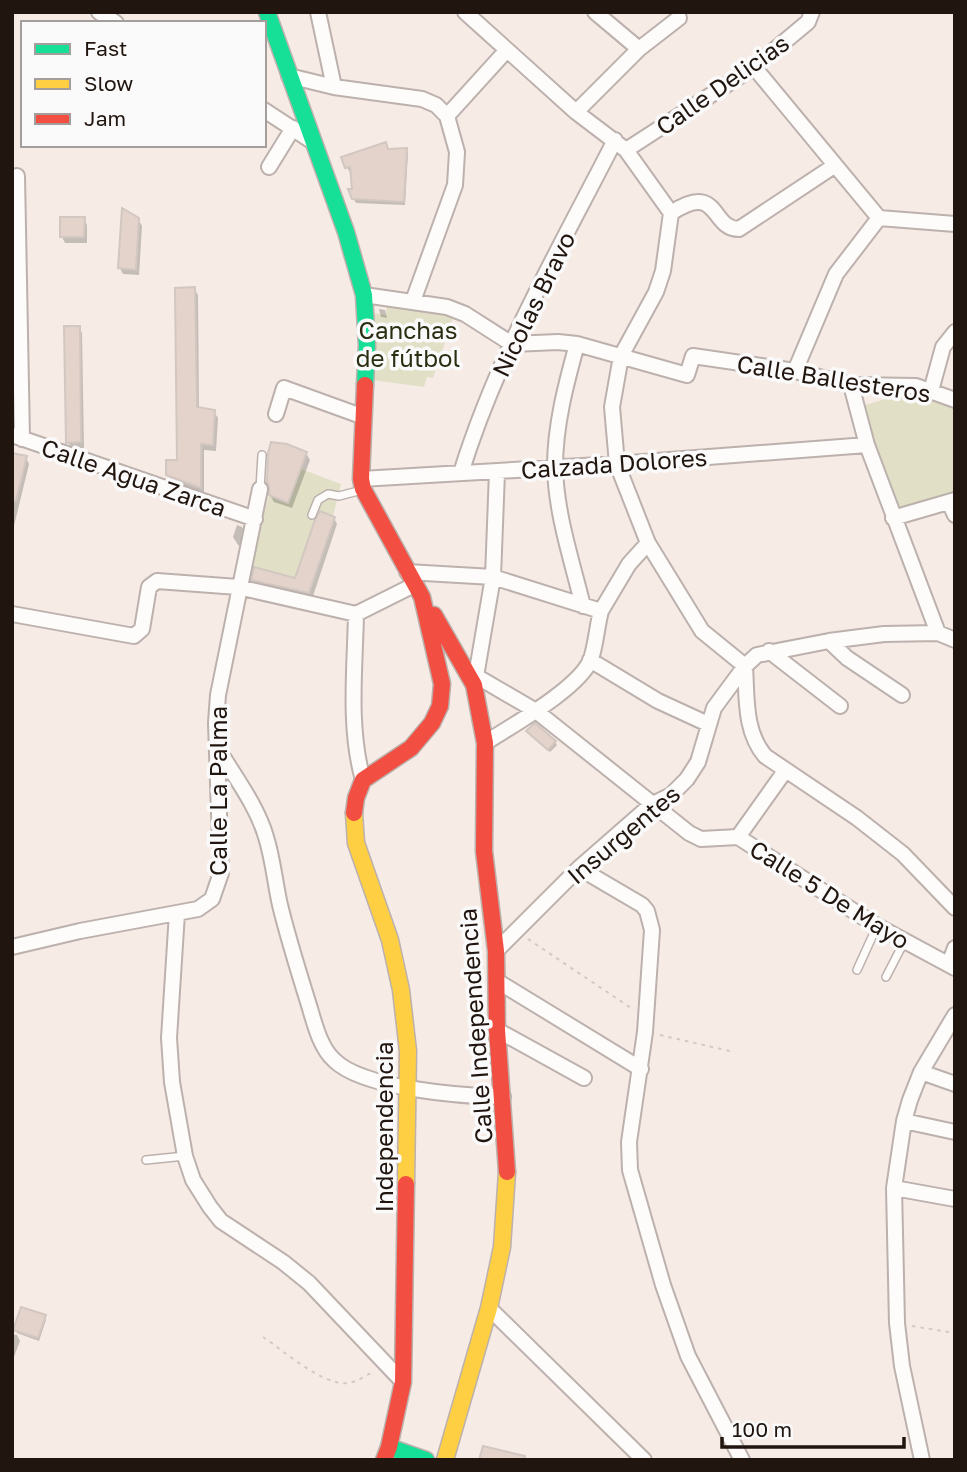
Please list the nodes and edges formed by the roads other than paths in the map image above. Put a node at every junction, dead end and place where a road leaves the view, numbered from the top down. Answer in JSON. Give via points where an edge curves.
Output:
{"nodes":[{"id":1,"x":267,"y":12,"type":"edge"},
{"id":2,"x":318,"y":12,"type":"edge"},
{"id":3,"x":465,"y":12,"type":"edge"},
{"id":4,"x":595,"y":12,"type":"edge"},
{"id":5,"x":812,"y":12,"type":"edge"},
{"id":6,"x":679,"y":19,"type":"dead end"},
{"id":7,"x":639,"y":49,"type":"junction"},
{"id":8,"x":506,"y":51,"type":"junction"},
{"id":9,"x":754,"y":67,"type":"junction"},
{"id":10,"x":289,"y":76,"type":"junction"},
{"id":11,"x":334,"y":87,"type":"junction"},
{"id":12,"x":266,"y":111,"type":"edge"},
{"id":13,"x":576,"y":112,"type":"junction"},
{"id":14,"x":447,"y":116,"type":"junction"},
{"id":15,"x":293,"y":128,"type":"junction"},
{"id":16,"x":313,"y":142,"type":"junction"},
{"id":17,"x":620,"y":145,"type":"junction"},
{"id":18,"x":834,"y":166,"type":"junction"},
{"id":19,"x":270,"y":167,"type":"dead end"},
{"id":20,"x":17,"y":176,"type":"dead end"},
{"id":21,"x":671,"y":213,"type":"junction"},
{"id":22,"x":879,"y":218,"type":"junction"},
{"id":23,"x":955,"y":224,"type":"edge"},
{"id":24,"x":364,"y":295,"type":"junction"},
{"id":25,"x":413,"y":300,"type":"junction"},
{"id":26,"x":955,"y":332,"type":"edge"},
{"id":27,"x":512,"y":344,"type":"junction"},
{"id":28,"x":577,"y":344,"type":"junction"},
{"id":29,"x":621,"y":356,"type":"junction"},
{"id":30,"x":795,"y":371,"type":"junction"},
{"id":31,"x":850,"y":384,"type":"junction"},
{"id":32,"x":931,"y":391,"type":"junction"},
{"id":33,"x":955,"y":400,"type":"edge"},
{"id":34,"x":276,"y":414,"type":"dead end"},
{"id":35,"x":364,"y":417,"type":"junction"},
{"id":36,"x":17,"y":437,"type":"edge"},
{"id":37,"x":867,"y":445,"type":"junction"},
{"id":38,"x":262,"y":455,"type":"dead end"},
{"id":39,"x":617,"y":464,"type":"junction"},
{"id":40,"x":555,"y":467,"type":"junction"},
{"id":41,"x":497,"y":472,"type":"junction"},
{"id":42,"x":461,"y":473,"type":"junction"},
{"id":43,"x":362,"y":484,"type":"junction"},
{"id":44,"x":260,"y":489,"type":"joint"},
{"id":45,"x":953,"y":506,"type":"edge"},
{"id":46,"x":312,"y":515,"type":"dead end"},
{"id":47,"x":893,"y":518,"type":"junction"},
{"id":48,"x":256,"y":519,"type":"junction"},
{"id":49,"x":648,"y":543,"type":"junction"},
{"id":50,"x":492,"y":577,"type":"junction"},
{"id":51,"x":414,"y":585,"type":"junction"},
{"id":52,"x":238,"y":587,"type":"junction"},
{"id":53,"x":583,"y":606,"type":"junction"},
{"id":54,"x":601,"y":611,"type":"junction"},
{"id":55,"x":12,"y":614,"type":"edge"},
{"id":56,"x":356,"y":614,"type":"junction"},
{"id":57,"x":938,"y":632,"type":"junction"},
{"id":58,"x":829,"y":640,"type":"junction"},
{"id":59,"x":955,"y":640,"type":"edge"},
{"id":60,"x":769,"y":651,"type":"junction"},
{"id":61,"x":590,"y":660,"type":"junction"},
{"id":62,"x":745,"y":666,"type":"junction"},
{"id":63,"x":475,"y":680,"type":"junction"},
{"id":64,"x":902,"y":695,"type":"dead end"},
{"id":65,"x":840,"y":706,"type":"dead end"},
{"id":66,"x":536,"y":711,"type":"junction"},
{"id":67,"x":708,"y":724,"type":"junction"},
{"id":68,"x":485,"y":743,"type":"junction"},
{"id":69,"x":217,"y":748,"type":"junction"},
{"id":70,"x":785,"y":771,"type":"junction"},
{"id":71,"x":363,"y":779,"type":"junction"},
{"id":72,"x":652,"y":805,"type":"junction"},
{"id":73,"x":738,"y":837,"type":"junction"},
{"id":74,"x":579,"y":868,"type":"junction"},
{"id":75,"x":955,"y":908,"type":"edge"},
{"id":76,"x":177,"y":913,"type":"junction"},
{"id":77,"x":877,"y":926,"type":"junction"},
{"id":78,"x":904,"y":942,"type":"junction"},
{"id":79,"x":12,"y":947,"type":"edge"},
{"id":80,"x":955,"y":948,"type":"edge"},
{"id":81,"x":496,"y":951,"type":"junction"},
{"id":82,"x":952,"y":966,"type":"edge"},
{"id":83,"x":857,"y":970,"type":"dead end"},
{"id":84,"x":886,"y":977,"type":"dead end"},
{"id":85,"x":497,"y":981,"type":"junction"},
{"id":86,"x":955,"y":1015,"type":"edge"},
{"id":87,"x":497,"y":1030,"type":"junction"},
{"id":88,"x":640,"y":1069,"type":"junction"},
{"id":89,"x":921,"y":1072,"type":"junction"},
{"id":90,"x":584,"y":1079,"type":"dead end"},
{"id":91,"x":955,"y":1084,"type":"edge"},
{"id":92,"x":408,"y":1087,"type":"junction"},
{"id":93,"x":503,"y":1097,"type":"junction"},
{"id":94,"x":904,"y":1121,"type":"junction"},
{"id":95,"x":955,"y":1132,"type":"edge"},
{"id":96,"x":185,"y":1156,"type":"junction"},
{"id":97,"x":146,"y":1160,"type":"dead end"},
{"id":98,"x":894,"y":1188,"type":"junction"},
{"id":99,"x":955,"y":1199,"type":"edge"},
{"id":100,"x":489,"y":1308,"type":"junction"},
{"id":101,"x":403,"y":1382,"type":"junction"},
{"id":102,"x":386,"y":1454,"type":"edge"},
{"id":103,"x":426,"y":1460,"type":"edge"},
{"id":104,"x":445,"y":1460,"type":"edge"},
{"id":105,"x":644,"y":1460,"type":"edge"},
{"id":106,"x":742,"y":1460,"type":"edge"},
{"id":107,"x":922,"y":1460,"type":"edge"}],
"edges":[{"from":1,"to":10,"type":"street"},
{"from":2,"to":11,"type":"street"},
{"from":3,"to":8,"type":"street"},
{"from":4,"to":7,"type":"street"},
{"from":5,"to":9,"type":"street","name":"Calle Delicias","via":[[808,22]]},
{"from":6,"to":7,"type":"street"},
{"from":7,"to":13,"type":"street"},
{"from":8,"to":13,"type":"street"},
{"from":8,"to":14,"type":"street"},
{"from":9,"to":17,"type":"street","name":"Calle Delicias"},
{"from":9,"to":18,"type":"street"},
{"from":10,"to":11,"type":"street"},
{"from":10,"to":16,"type":"street"},
{"from":11,"to":14,"type":"street","via":[[422,99]]},
{"from":12,"to":15,"type":"street"},
{"from":13,"to":17,"type":"street"},
{"from":14,"to":25,"type":"street","via":[[457,152],[455,186]]},
{"from":15,"to":16,"type":"street"},
{"from":15,"to":19,"type":"street"},
{"from":16,"to":24,"type":"street"},
{"from":17,"to":21,"type":"street"},
{"from":17,"to":27,"type":"street","name":"Nicolas Bravo"},
{"from":18,"to":21,"type":"street","via":[[739,229],[729,227],[710,205],[699,202]]},
{"from":18,"to":22,"type":"street"},
{"from":20,"to":36,"type":"street"},
{"from":21,"to":29,"type":"street","via":[[656,292]]},
{"from":22,"to":23,"type":"street"},
{"from":22,"to":30,"type":"street","via":[[836,274]]},
{"from":24,"to":25,"type":"street"},
{"from":24,"to":35,"type":"street"},
{"from":25,"to":27,"type":"street","via":[[465,314]]},
{"from":26,"to":32,"type":"street","via":[[943,347]]},
{"from":27,"to":28,"type":"street","name":"Calle Ballesteros"},
{"from":27,"to":42,"type":"street","name":"Nicolas Bravo","via":[[483,406]]},
{"from":28,"to":29,"type":"street","name":"Calle Ballesteros"},
{"from":28,"to":40,"type":"street","via":[[558,425]]},
{"from":29,"to":30,"type":"street","name":"Calle Ballesteros","via":[[687,375],[693,356]]},
{"from":29,"to":39,"type":"street","via":[[611,407]]},
{"from":30,"to":31,"type":"street","name":"Calle Ballesteros"},
{"from":31,"to":32,"type":"street","name":"Calle Ballesteros","via":[[916,386]]},
{"from":31,"to":37,"type":"street"},
{"from":32,"to":33,"type":"street","name":"Calle Ballesteros"},
{"from":34,"to":35,"type":"street","via":[[284,388]]},
{"from":35,"to":43,"type":"street"},
{"from":36,"to":48,"type":"street","name":"Calle Agua Zarca"},
{"from":37,"to":39,"type":"street","name":"Calzada Dolores"},
{"from":37,"to":47,"type":"street"},
{"from":38,"to":44,"type":"lane"},
{"from":39,"to":40,"type":"street","name":"Calzada Dolores"},
{"from":39,"to":49,"type":"street"},
{"from":40,"to":41,"type":"street","name":"Calzada Dolores"},
{"from":40,"to":53,"type":"street"},
{"from":41,"to":42,"type":"street","name":"Calzada Dolores"},
{"from":41,"to":50,"type":"street"},
{"from":42,"to":43,"type":"street","name":"Calzada Dolores"},
{"from":43,"to":46,"type":"lane","via":[[318,500]]},
{"from":43,"to":51,"type":"street"},
{"from":44,"to":48,"type":"street","name":"Calle La Palma"},
{"from":45,"to":47,"type":"street"},
{"from":47,"to":57,"type":"street"},
{"from":48,"to":52,"type":"street","name":"Calle La Palma"},
{"from":49,"to":54,"type":"street","via":[[629,564]]},
{"from":49,"to":62,"type":"street","via":[[702,631]]},
{"from":50,"to":51,"type":"street"},
{"from":50,"to":53,"type":"street"},
{"from":50,"to":63,"type":"street"},
{"from":51,"to":56,"type":"street"},
{"from":51,"to":63,"type":"street","name":"Calle Independencia"},
{"from":51,"to":71,"type":"street","via":[[439,663],[440,706],[411,748]]},
{"from":52,"to":55,"type":"street","via":[[158,581],[149,587],[137,635]]},
{"from":52,"to":56,"type":"street"},
{"from":52,"to":69,"type":"street","name":"Calle La Palma","via":[[218,695]]},
{"from":53,"to":54,"type":"street"},
{"from":54,"to":61,"type":"street"},
{"from":56,"to":71,"type":"street","via":[[354,732]]},
{"from":57,"to":58,"type":"street"},
{"from":57,"to":59,"type":"street"},
{"from":58,"to":60,"type":"street"},
{"from":58,"to":64,"type":"street","via":[[847,658]]},
{"from":60,"to":62,"type":"street"},
{"from":60,"to":65,"type":"street"},
{"from":61,"to":66,"type":"street","via":[[582,673]]},
{"from":61,"to":67,"type":"street","via":[[658,701]]},
{"from":62,"to":67,"type":"street","name":"Insurgentes","via":[[714,708]]},
{"from":62,"to":70,"type":"street","via":[[752,736],[765,756]]},
{"from":63,"to":66,"type":"street","name":"Calle 5 De Mayo"},
{"from":63,"to":68,"type":"street","name":"Calle Independencia"},
{"from":66,"to":68,"type":"street"},
{"from":66,"to":72,"type":"street","name":"Calle 5 De Mayo"},
{"from":67,"to":72,"type":"street","name":"Insurgentes","via":[[698,762],[687,779]]},
{"from":68,"to":81,"type":"street","name":"Calle Independencia","via":[[484,851]]},
{"from":69,"to":76,"type":"street","name":"Calle La Palma","via":[[218,886],[212,899],[198,909]]},
{"from":69,"to":92,"type":"street","via":[[266,837],[283,916],[326,1051],[353,1072]]},
{"from":70,"to":73,"type":"street"},
{"from":70,"to":75,"type":"street","via":[[902,854]]},
{"from":71,"to":92,"type":"street","name":"Independencia","via":[[354,817],[356,843],[386,928],[401,990]]},
{"from":72,"to":73,"type":"street","name":"Calle 5 De Mayo","via":[[701,839]]},
{"from":72,"to":74,"type":"street","name":"Insurgentes"},
{"from":73,"to":77,"type":"street","name":"Calle 5 De Mayo"},
{"from":74,"to":81,"type":"street","name":"Insurgentes"},
{"from":74,"to":88,"type":"street","via":[[647,911],[652,930]]},
{"from":76,"to":79,"type":"street","name":"Calle La Palma"},
{"from":76,"to":96,"type":"street","via":[[169,1038]]},
{"from":77,"to":78,"type":"street","name":"Calle 5 De Mayo"},
{"from":77,"to":83,"type":"lane"},
{"from":78,"to":82,"type":"street","name":"Calle 5 De Mayo"},
{"from":78,"to":84,"type":"lane"},
{"from":80,"to":82,"type":"street"},
{"from":81,"to":85,"type":"street","name":"Calle Independencia"},
{"from":85,"to":87,"type":"street","name":"Calle Independencia"},
{"from":85,"to":88,"type":"street"},
{"from":86,"to":89,"type":"street"},
{"from":87,"to":90,"type":"street"},
{"from":87,"to":93,"type":"street","name":"Calle Independencia"},
{"from":88,"to":106,"type":"street","via":[[629,1142],[630,1170],[684,1345]]},
{"from":89,"to":91,"type":"street"},
{"from":89,"to":94,"type":"street"},
{"from":92,"to":93,"type":"street"},
{"from":92,"to":101,"type":"street","name":"Independencia"},
{"from":93,"to":100,"type":"street","name":"Calle Independencia","via":[[506,1210]]},
{"from":94,"to":95,"type":"street"},
{"from":94,"to":98,"type":"street"},
{"from":96,"to":97,"type":"lane"},
{"from":96,"to":101,"type":"street","via":[[193,1180],[221,1220],[309,1283]]},
{"from":98,"to":99,"type":"street"},
{"from":98,"to":107,"type":"street","via":[[897,1323]]},
{"from":100,"to":104,"type":"street","name":"Calle Independencia"},
{"from":100,"to":105,"type":"street"},
{"from":101,"to":102,"type":"street","name":"Independencia"},
{"from":102,"to":103,"type":"street"}]}
